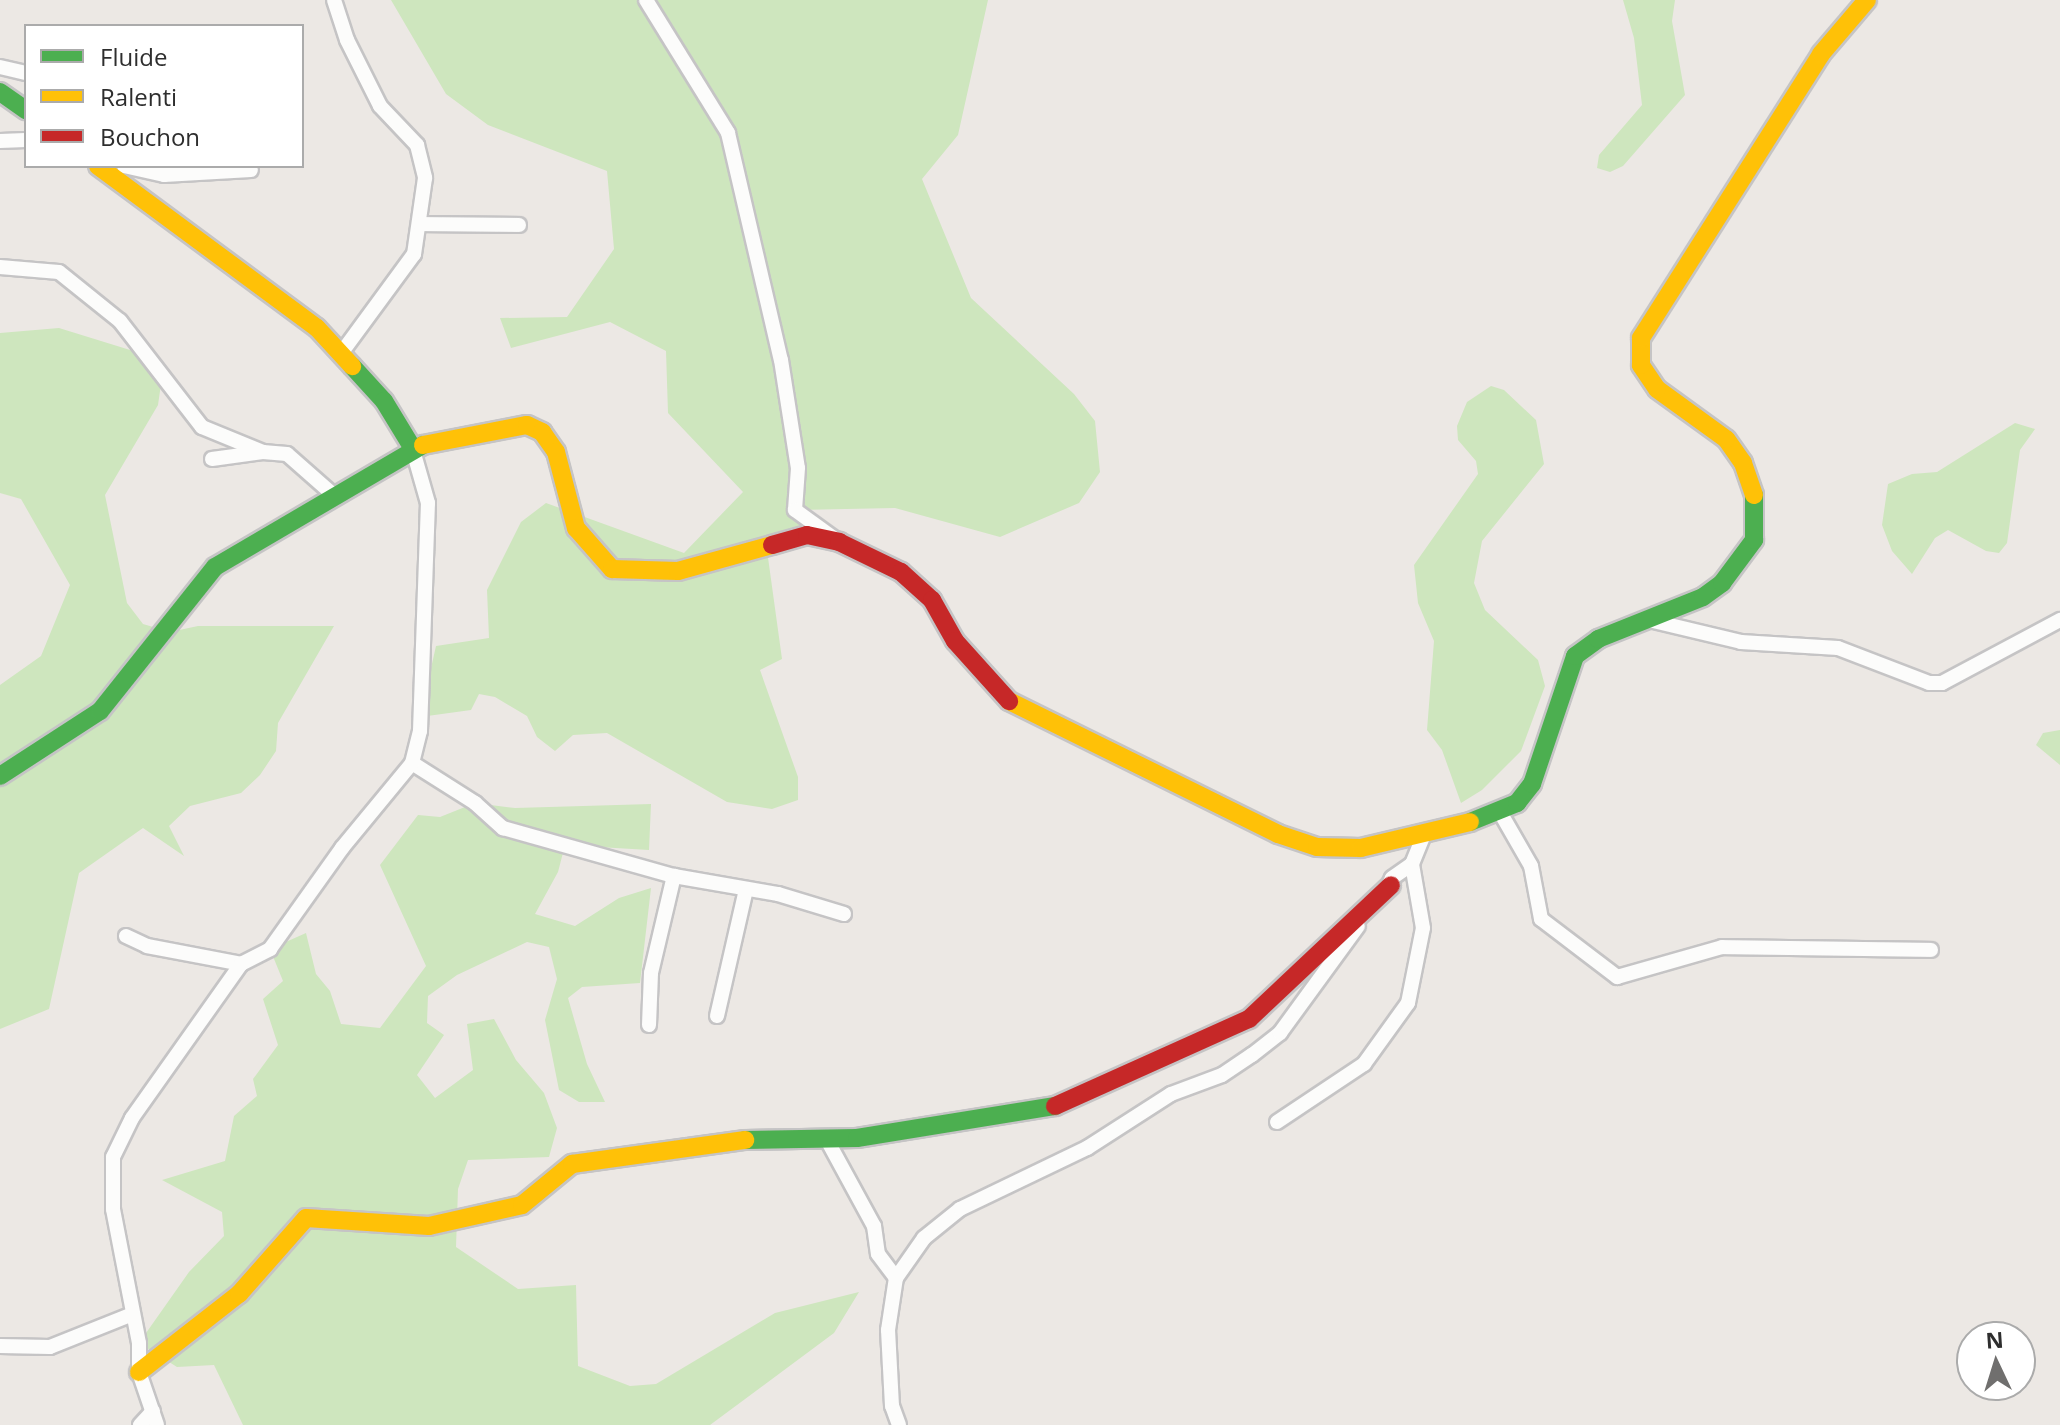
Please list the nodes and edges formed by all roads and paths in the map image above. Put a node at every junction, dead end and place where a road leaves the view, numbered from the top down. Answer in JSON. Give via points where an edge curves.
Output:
{"nodes":[{"id":1,"x":334,"y":0,"type":"edge"},
{"id":2,"x":646,"y":0,"type":"edge"},
{"id":3,"x":1867,"y":0,"type":"edge"},
{"id":4,"x":0,"y":67,"type":"edge"},
{"id":5,"x":24,"y":73,"type":"edge"},
{"id":6,"x":0,"y":92,"type":"edge"},
{"id":7,"x":24,"y":109,"type":"edge"},
{"id":8,"x":24,"y":140,"type":"edge"},
{"id":9,"x":0,"y":141,"type":"edge"},
{"id":10,"x":101,"y":168,"type":"edge"},
{"id":11,"x":133,"y":168,"type":"edge"},
{"id":12,"x":251,"y":170,"type":"dead end"},
{"id":13,"x":421,"y":224,"type":"junction"},
{"id":14,"x":519,"y":225,"type":"dead end"},
{"id":15,"x":0,"y":267,"type":"edge"},
{"id":16,"x":342,"y":352,"type":"junction"},
{"id":17,"x":412,"y":447,"type":"junction"},
{"id":18,"x":263,"y":452,"type":"junction"},
{"id":19,"x":212,"y":459,"type":"dead end"},
{"id":20,"x":336,"y":497,"type":"junction"},
{"id":21,"x":839,"y":542,"type":"junction"},
{"id":22,"x":1649,"y":620,"type":"junction"},
{"id":23,"x":2060,"y":620,"type":"edge"},
{"id":24,"x":412,"y":763,"type":"junction"},
{"id":25,"x":0,"y":776,"type":"edge"},
{"id":26,"x":1500,"y":812,"type":"junction"},
{"id":27,"x":1423,"y":837,"type":"junction"},
{"id":28,"x":1412,"y":864,"type":"junction"},
{"id":29,"x":674,"y":876,"type":"junction"},
{"id":30,"x":1391,"y":885,"type":"junction"},
{"id":31,"x":746,"y":889,"type":"junction"},
{"id":32,"x":844,"y":914,"type":"dead end"},
{"id":33,"x":126,"y":936,"type":"dead end"},
{"id":34,"x":1931,"y":950,"type":"dead end"},
{"id":35,"x":241,"y":964,"type":"junction"},
{"id":36,"x":717,"y":1016,"type":"dead end"},
{"id":37,"x":649,"y":1025,"type":"dead end"},
{"id":38,"x":1277,"y":1122,"type":"dead end"},
{"id":39,"x":826,"y":1138,"type":"junction"},
{"id":40,"x":896,"y":1278,"type":"junction"},
{"id":41,"x":133,"y":1314,"type":"junction"},
{"id":42,"x":0,"y":1346,"type":"edge"},
{"id":43,"x":139,"y":1372,"type":"junction"},
{"id":44,"x":155,"y":1418,"type":"edge"},
{"id":45,"x":140,"y":1425,"type":"edge"},
{"id":46,"x":899,"y":1425,"type":"edge"}],
"edges":[{"from":1,"to":13,"type":"street","via":[[380,106],[417,145],[425,178]]},
{"from":2,"to":21,"type":"street","via":[[728,133],[781,360],[798,468],[795,510]]},
{"from":3,"to":22,"type":"street","via":[[1821,54],[1641,338],[1641,365],[1657,389],[1736,450],[1751,480],[1757,520],[1754,540],[1722,583]]},
{"from":4,"to":5,"type":"street"},
{"from":6,"to":7,"type":"street"},
{"from":8,"to":9,"type":"street"},
{"from":10,"to":16,"type":"street"},
{"from":11,"to":12,"type":"street","via":[[164,175]]},
{"from":13,"to":14,"type":"street"},
{"from":13,"to":16,"type":"street","via":[[414,254]]},
{"from":15,"to":18,"type":"street","via":[[59,272],[120,321],[202,427]]},
{"from":16,"to":17,"type":"street","via":[[384,401]]},
{"from":17,"to":20,"type":"street","via":[[399,463]]},
{"from":17,"to":21,"type":"street","via":[[498,427],[527,425],[542,432],[566,477],[576,528],[612,569],[678,571],[807,535]]},
{"from":17,"to":24,"type":"street","via":[[428,503],[420,731]]},
{"from":18,"to":19,"type":"street"},
{"from":18,"to":20,"type":"street","via":[[287,454]]},
{"from":20,"to":25,"type":"street","via":[[215,567],[100,711]]},
{"from":21,"to":27,"type":"street","via":[[901,572],[932,600],[984,677],[1010,702],[1065,731],[1305,844],[1361,848]]},
{"from":22,"to":23,"type":"street","via":[[1741,642],[1838,648],[1929,683],[1942,683]]},
{"from":22,"to":26,"type":"street","via":[[1598,639],[1575,656],[1532,784]]},
{"from":24,"to":29,"type":"street","via":[[503,828]]},
{"from":24,"to":35,"type":"street","via":[[342,848],[270,949]]},
{"from":26,"to":27,"type":"street"},
{"from":26,"to":34,"type":"street","via":[[1531,866],[1541,919],[1617,977],[1722,947]]},
{"from":27,"to":28,"type":"street"},
{"from":28,"to":30,"type":"street","via":[[1392,878]]},
{"from":28,"to":38,"type":"street","via":[[1423,928],[1408,1003],[1364,1064]]},
{"from":29,"to":31,"type":"street"},
{"from":29,"to":37,"type":"street","via":[[651,973]]},
{"from":30,"to":39,"type":"street","via":[[1249,1019],[1058,1106],[857,1138]]},
{"from":30,"to":40,"type":"street","via":[[1280,1033],[1222,1075],[1171,1094],[1087,1148],[960,1209],[924,1238]]},
{"from":31,"to":32,"type":"street"},
{"from":31,"to":36,"type":"street"},
{"from":33,"to":35,"type":"street","via":[[147,946]]},
{"from":35,"to":41,"type":"street","via":[[132,1118],[113,1157],[113,1209]]},
{"from":39,"to":40,"type":"street","via":[[874,1226],[878,1254]]},
{"from":39,"to":43,"type":"street","via":[[703,1143],[572,1164],[522,1205],[429,1226],[306,1218],[239,1294]]},
{"from":40,"to":46,"type":"street","via":[[888,1330],[892,1406]]},
{"from":41,"to":42,"type":"street","via":[[50,1347]]},
{"from":41,"to":43,"type":"street"},
{"from":43,"to":44,"type":"street"},
{"from":44,"to":45,"type":"street"}]}
